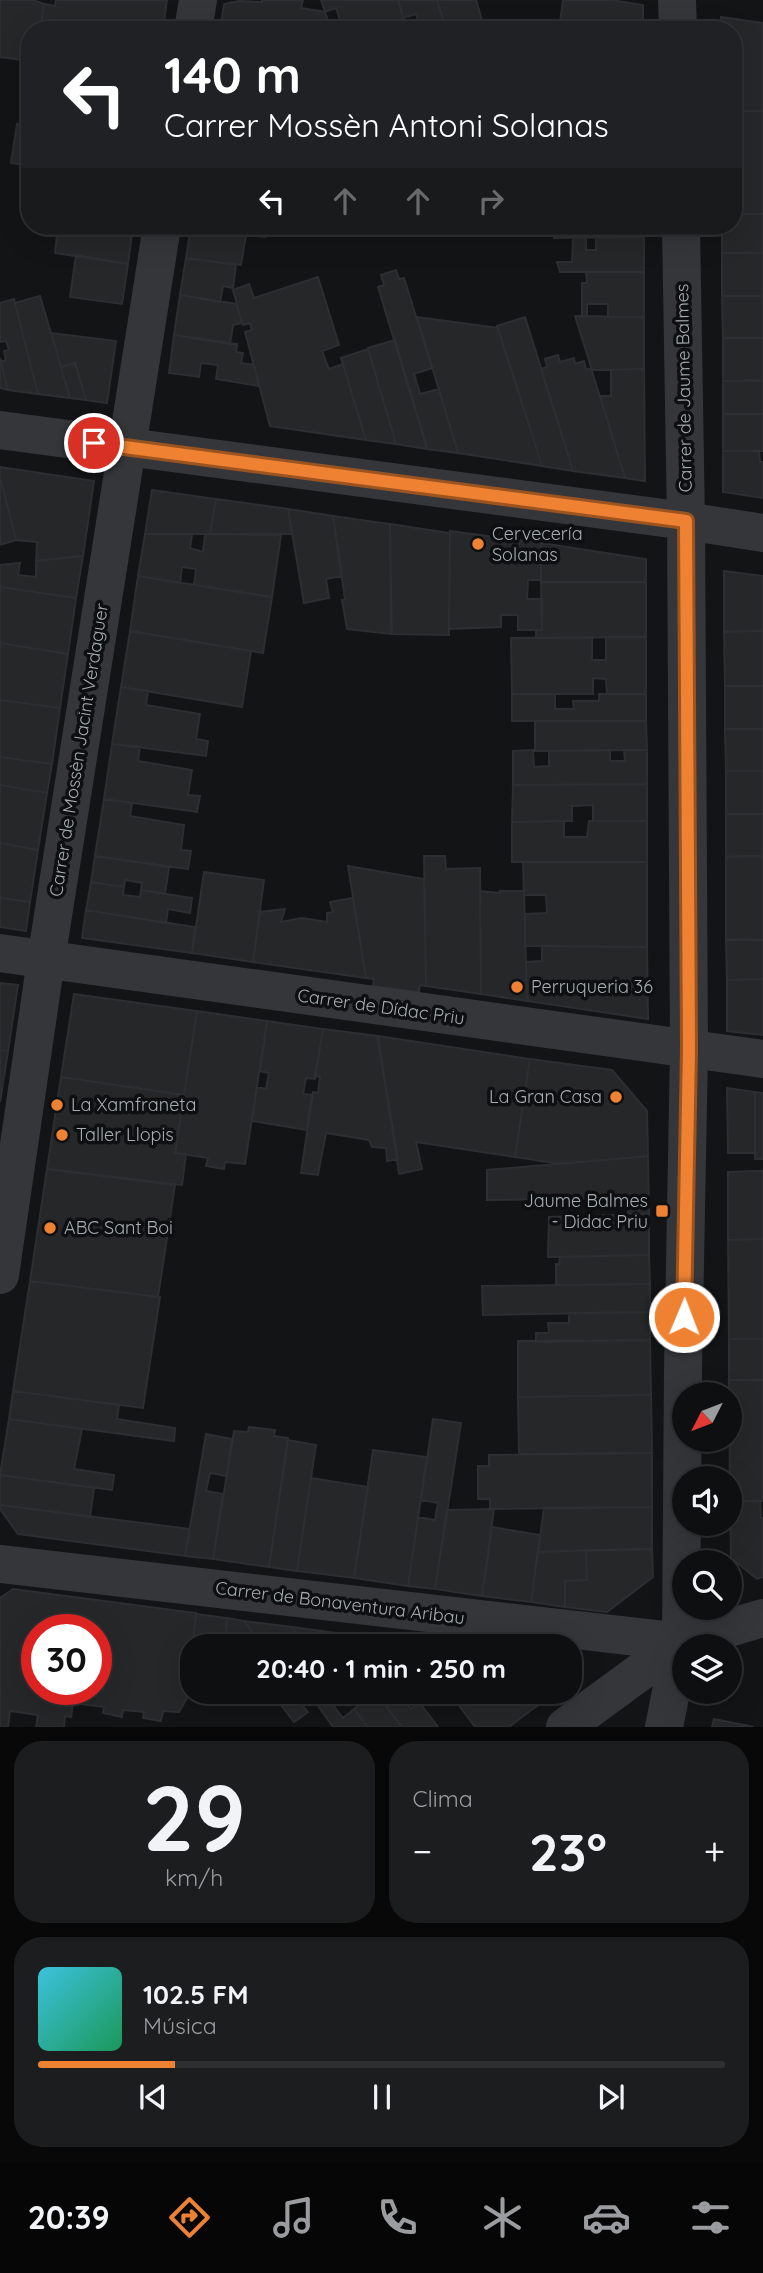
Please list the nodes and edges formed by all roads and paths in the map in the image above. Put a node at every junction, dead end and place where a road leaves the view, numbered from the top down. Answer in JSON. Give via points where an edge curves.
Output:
{"nodes":[{"id":1,"x":198,"y":0,"type":"edge"},
{"id":2,"x":677,"y":0,"type":"edge"},
{"id":3,"x":194,"y":21,"type":"edge"},
{"id":4,"x":678,"y":21,"type":"edge"},
{"id":5,"x":161,"y":235,"type":"edge"},
{"id":6,"x":681,"y":235,"type":"edge"},
{"id":7,"x":0,"y":430,"type":"edge"},
{"id":8,"x":126,"y":448,"type":"junction"},
{"id":9,"x":686,"y":521,"type":"junction"},
{"id":10,"x":763,"y":533,"type":"edge"},
{"id":11,"x":0,"y":953,"type":"edge"},
{"id":12,"x":46,"y":960,"type":"junction"},
{"id":13,"x":689,"y":1050,"type":"junction"},
{"id":14,"x":763,"y":1059,"type":"edge"},
{"id":15,"x":0,"y":1275,"type":"edge"},
{"id":16,"x":0,"y":1564,"type":"edge"},
{"id":17,"x":763,"y":1618,"type":"edge"},
{"id":18,"x":681,"y":1634,"type":"edge"},
{"id":19,"x":708,"y":1634,"type":"edge"},
{"id":20,"x":672,"y":1641,"type":"edge"},
{"id":21,"x":672,"y":1649,"type":"edge"},
{"id":22,"x":672,"y":1687,"type":"edge"},
{"id":23,"x":565,"y":1727,"type":"edge"},
{"id":24,"x":664,"y":1727,"type":"edge"}],
"edges":[{"from":1,"to":3,"type":"street"},
{"from":2,"to":4,"type":"street"},
{"from":5,"to":8,"type":"street","name":"Carrer de Mossèn Jacint Verdaguer"},
{"from":6,"to":9,"type":"street","name":"Carrer de Jaume Balmes"},
{"from":7,"to":8,"type":"street"},
{"from":8,"to":9,"type":"street"},
{"from":8,"to":12,"type":"street","name":"Carrer de Mossèn Jacint Verdaguer"},
{"from":9,"to":10,"type":"street"},
{"from":9,"to":13,"type":"street","name":"Carrer de Jaume Balmes"},
{"from":11,"to":12,"type":"street","name":"Carrer de Dídac Priu"},
{"from":12,"to":13,"type":"street","name":"Carrer de Dídac Priu"},
{"from":12,"to":15,"type":"street","name":"Carrer de Mossèn Jacint Verdaguer"},
{"from":13,"to":14,"type":"street","name":"Carrer de Dídac Priu"},
{"from":13,"to":18,"type":"street","name":"Carrer de Jaume Balmes"},
{"from":16,"to":20,"type":"street","name":"Carrer de Bonaventura Aribau"},
{"from":17,"to":19,"type":"street"},
{"from":21,"to":23,"type":"street"},
{"from":22,"to":24,"type":"street","name":"Carrer de Jaume Balmes"}]}
